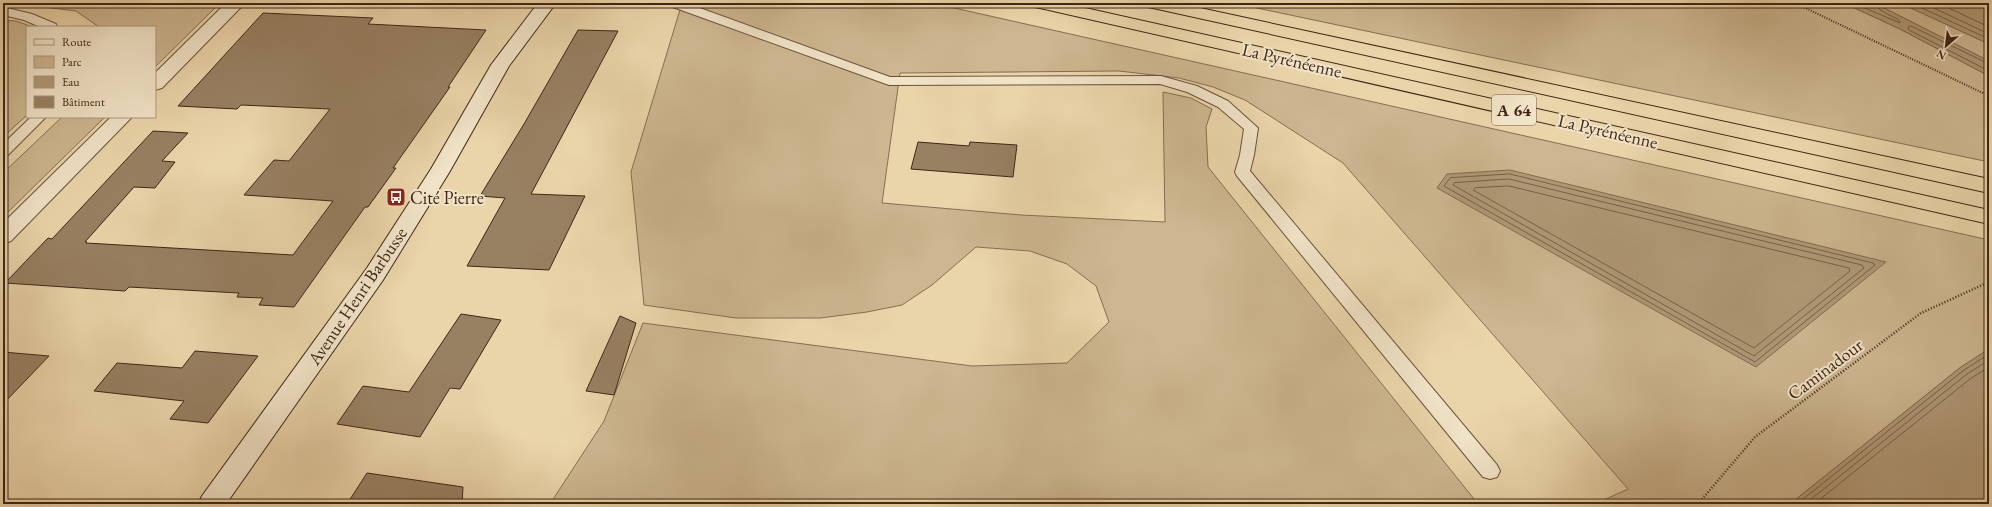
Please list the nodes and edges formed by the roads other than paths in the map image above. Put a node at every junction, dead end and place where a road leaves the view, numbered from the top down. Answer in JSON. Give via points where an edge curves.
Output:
{"nodes":[{"id":1,"x":236,"y":3,"type":"edge"},
{"id":2,"x":548,"y":3,"type":"edge"},
{"id":3,"x":674,"y":3,"type":"edge"},
{"id":4,"x":1040,"y":3,"type":"edge"},
{"id":5,"x":1153,"y":3,"type":"edge"},
{"id":6,"x":3,"y":11,"type":"edge"},
{"id":7,"x":50,"y":26,"type":"edge"},
{"id":8,"x":156,"y":83,"type":"edge"},
{"id":9,"x":38,"y":118,"type":"edge"},
{"id":10,"x":121,"y":118,"type":"edge"},
{"id":11,"x":3,"y":152,"type":"edge"},
{"id":12,"x":1989,"y":186,"type":"edge"},
{"id":13,"x":1989,"y":217,"type":"edge"},
{"id":14,"x":3,"y":236,"type":"edge"},
{"id":15,"x":1490,"y":471,"type":"dead end"},
{"id":16,"x":211,"y":504,"type":"edge"}],
"edges":[{"from":1,"to":8,"type":"main road"},
{"from":2,"to":16,"type":"main road","name":"Avenue Henri Barbusse","via":[[500,65],[440,171],[374,274]]},
{"from":3,"to":15,"type":"lane","via":[[889,81],[1161,80],[1192,89],[1223,104],[1250,128],[1242,172]]},
{"from":4,"to":13,"type":"highway","name":"La Pyrénéenne","number":"A 64"},
{"from":5,"to":12,"type":"highway","name":"La Pyrénéenne","number":"A 64"},
{"from":6,"to":7,"type":"lane"},
{"from":9,"to":11,"type":"lane"},
{"from":10,"to":14,"type":"main road"}]}
